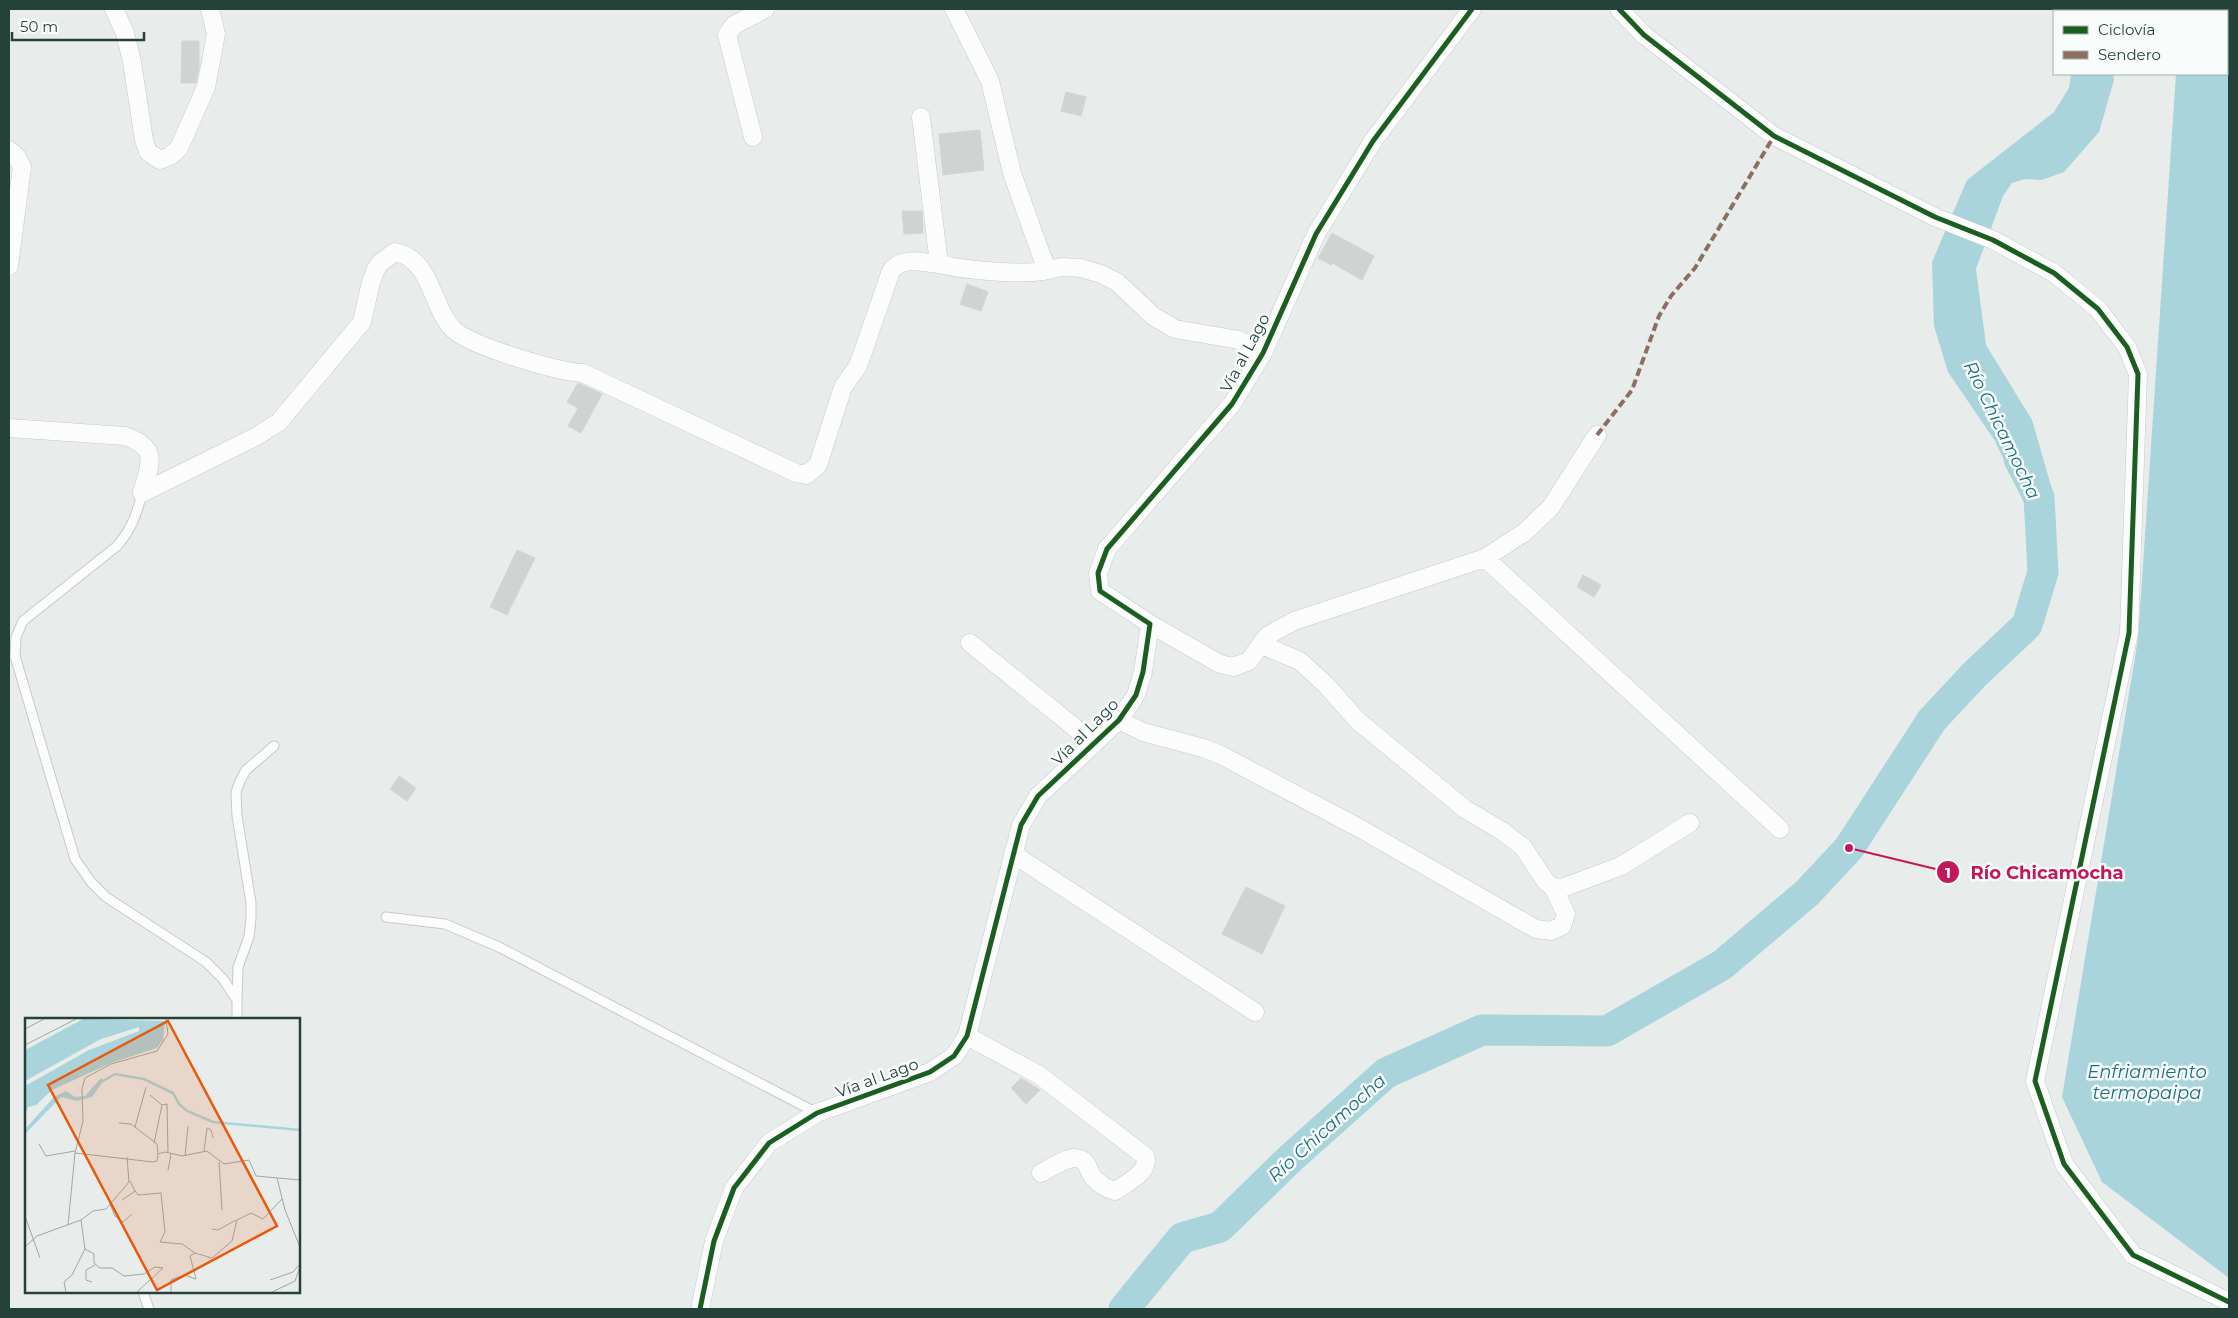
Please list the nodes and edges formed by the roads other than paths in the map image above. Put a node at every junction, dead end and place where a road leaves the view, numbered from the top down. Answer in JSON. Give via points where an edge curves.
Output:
{"nodes":[{"id":1,"x":114,"y":9,"type":"edge"},
{"id":2,"x":210,"y":9,"type":"edge"},
{"id":3,"x":765,"y":9,"type":"edge"},
{"id":4,"x":954,"y":9,"type":"edge"},
{"id":5,"x":1472,"y":9,"type":"edge"},
{"id":6,"x":1619,"y":9,"type":"edge"},
{"id":7,"x":921,"y":117,"type":"dead end"},
{"id":8,"x":753,"y":137,"type":"dead end"},
{"id":9,"x":9,"y":150,"type":"edge"},
{"id":10,"x":939,"y":264,"type":"junction"},
{"id":11,"x":9,"y":266,"type":"edge"},
{"id":12,"x":1048,"y":270,"type":"junction"},
{"id":13,"x":1262,"y":353,"type":"junction"},
{"id":14,"x":9,"y":428,"type":"edge"},
{"id":15,"x":1597,"y":435,"type":"dead end"},
{"id":16,"x":142,"y":494,"type":"junction"},
{"id":17,"x":1485,"y":558,"type":"junction"},
{"id":18,"x":1150,"y":624,"type":"junction"},
{"id":19,"x":970,"y":643,"type":"dead end"},
{"id":20,"x":1262,"y":645,"type":"junction"},
{"id":21,"x":1119,"y":720,"type":"junction"},
{"id":22,"x":1094,"y":743,"type":"junction"},
{"id":23,"x":274,"y":746,"type":"dead end"},
{"id":24,"x":1690,"y":823,"type":"dead end"},
{"id":25,"x":1780,"y":829,"type":"dead end"},
{"id":26,"x":1013,"y":854,"type":"junction"},
{"id":27,"x":1553,"y":887,"type":"junction"},
{"id":28,"x":386,"y":917,"type":"dead end"},
{"id":29,"x":237,"y":1000,"type":"junction"},
{"id":30,"x":1255,"y":1012,"type":"dead end"},
{"id":31,"x":237,"y":1018,"type":"edge"},
{"id":32,"x":967,"y":1036,"type":"junction"},
{"id":33,"x":817,"y":1113,"type":"junction"},
{"id":34,"x":1041,"y":1173,"type":"dead end"},
{"id":35,"x":143,"y":1293,"type":"edge"},
{"id":36,"x":2229,"y":1302,"type":"edge"},
{"id":37,"x":149,"y":1309,"type":"edge"},
{"id":38,"x":700,"y":1309,"type":"edge"}],
"edges":[{"from":1,"to":2,"type":"street","via":[[125,33],[132,62],[144,140],[148,152],[160,160],[179,148],[206,87],[216,34]]},
{"from":3,"to":8,"type":"street","via":[[734,25],[727,35]]},
{"from":4,"to":12,"type":"street","via":[[990,81],[1012,173]]},
{"from":5,"to":13,"type":"street","name":"Vía al Lago","via":[[1368,150],[1316,234]]},
{"from":6,"to":36,"type":"street","via":[[1644,35],[1774,136],[1935,217],[1993,240],[2054,273],[2098,309],[2127,347],[2138,374],[2129,633],[2034,1081],[2064,1164],[2133,1254]]},
{"from":7,"to":10,"type":"street"},
{"from":9,"to":11,"type":"street","via":[[22,167]]},
{"from":10,"to":12,"type":"street","via":[[1006,271]]},
{"from":10,"to":16,"type":"street","via":[[903,261],[891,271],[858,366],[843,388],[818,465],[806,475],[583,373],[524,360],[458,334],[445,320],[424,272],[409,258],[395,252],[376,269],[360,326],[279,422]]},
{"from":12,"to":13,"type":"street","via":[[1081,268],[1101,274],[1118,282],[1153,316],[1175,329],[1239,340]]},
{"from":13,"to":18,"type":"street","name":"Vía al Lago","via":[[1232,404],[1107,549],[1098,573],[1100,591]]},
{"from":14,"to":16,"type":"street","via":[[125,436],[138,441],[148,448],[151,460]]},
{"from":15,"to":17,"type":"street","via":[[1551,507],[1525,532]]},
{"from":16,"to":29,"type":"lane","via":[[136,517],[117,546],[23,621],[16,637],[14,656],[75,859],[106,897],[206,962],[224,979]]},
{"from":17,"to":20,"type":"street","via":[[1294,621],[1267,636]]},
{"from":17,"to":25,"type":"street"},
{"from":18,"to":20,"type":"street","via":[[1220,664],[1233,667],[1249,661]]},
{"from":18,"to":21,"type":"street","name":"Vía al Lago","via":[[1136,695]]},
{"from":19,"to":22,"type":"street"},
{"from":20,"to":27,"type":"street","via":[[1300,661],[1358,721],[1465,809],[1523,847],[1546,882]]},
{"from":21,"to":22,"type":"street","name":"Vía al Lago"},
{"from":21,"to":27,"type":"street","via":[[1143,732],[1221,755],[1361,829],[1536,930],[1551,931],[1562,926],[1566,914]]},
{"from":22,"to":26,"type":"street","name":"Vía al Lago","via":[[1038,796],[1021,825]]},
{"from":23,"to":29,"type":"lane","via":[[246,770],[236,792],[252,918],[238,967]]},
{"from":24,"to":27,"type":"street","via":[[1621,866],[1562,888]]},
{"from":26,"to":30,"type":"street"},
{"from":26,"to":32,"type":"street","name":"Vía al Lago"},
{"from":28,"to":33,"type":"lane","via":[[445,924],[499,947]]},
{"from":29,"to":31,"type":"lane"},
{"from":32,"to":33,"type":"street","name":"Vía al Lago","via":[[954,1056],[930,1072]]},
{"from":32,"to":34,"type":"street","via":[[1039,1075],[1145,1156],[1147,1163],[1144,1169],[1115,1191],[1096,1180],[1086,1162],[1080,1159],[1072,1158]]},
{"from":33,"to":38,"type":"street","name":"Vía al Lago","via":[[769,1144],[734,1188],[714,1241]]},
{"from":35,"to":37,"type":"lane"}]}
